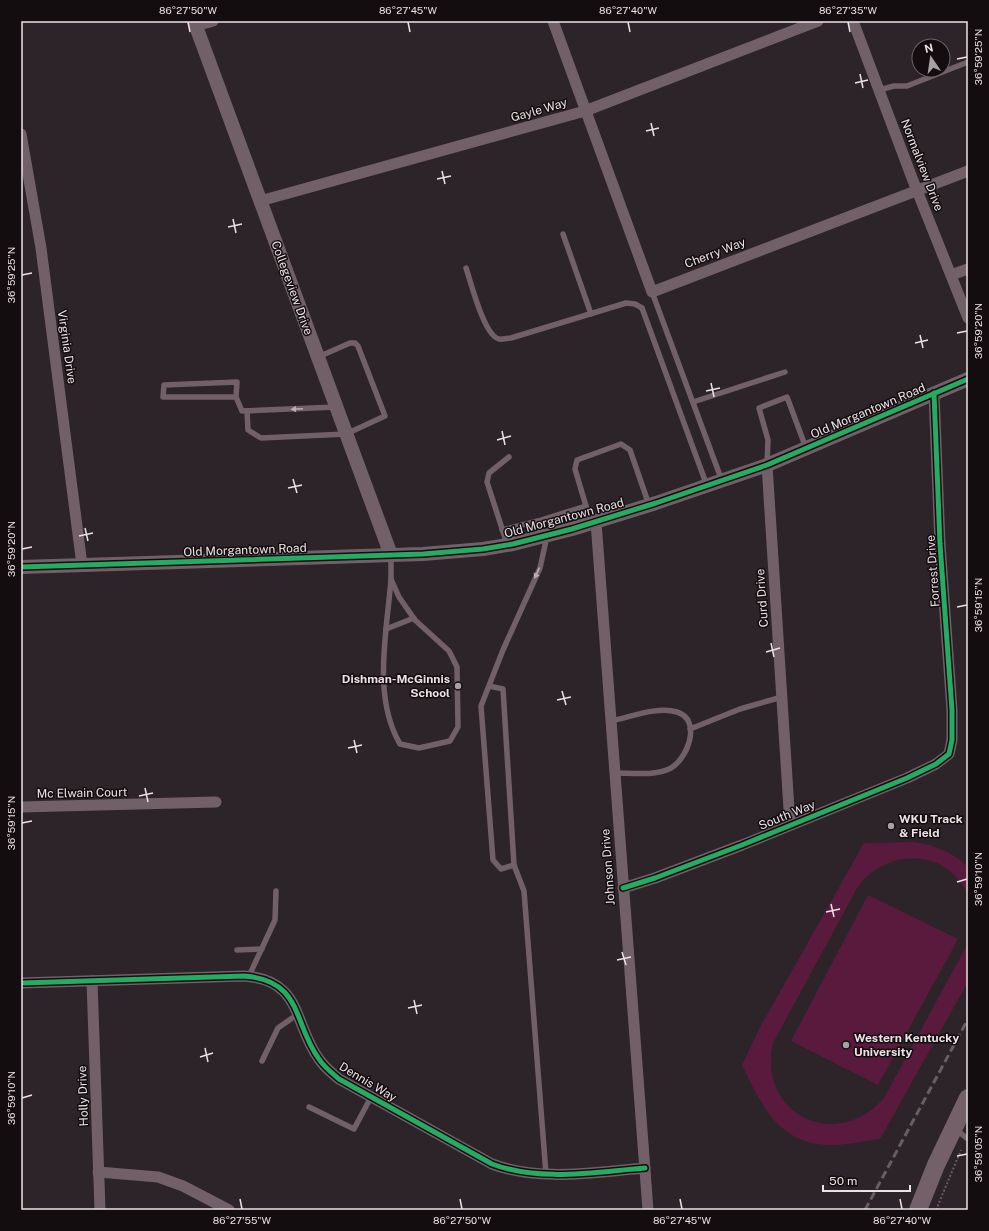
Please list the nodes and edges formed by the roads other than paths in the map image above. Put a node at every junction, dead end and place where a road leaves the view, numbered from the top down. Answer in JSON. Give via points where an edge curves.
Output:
{"nodes":[{"id":1,"x":213,"y":21,"type":"edge"},
{"id":2,"x":553,"y":21,"type":"edge"},
{"id":3,"x":818,"y":21,"type":"edge"},
{"id":4,"x":853,"y":21,"type":"edge"},
{"id":5,"x":195,"y":23,"type":"edge"},
{"id":6,"x":968,"y":62,"type":"edge"},
{"id":7,"x":879,"y":90,"type":"junction"},
{"id":8,"x":585,"y":111,"type":"junction"},
{"id":9,"x":21,"y":134,"type":"edge"},
{"id":10,"x":968,"y":171,"type":"edge"},
{"id":11,"x":917,"y":190,"type":"junction"},
{"id":12,"x":260,"y":201,"type":"junction"},
{"id":13,"x":563,"y":234,"type":"dead end"},
{"id":14,"x":466,"y":268,"type":"dead end"},
{"id":15,"x":968,"y":269,"type":"edge"},
{"id":16,"x":951,"y":275,"type":"junction"},
{"id":17,"x":652,"y":292,"type":"junction"},
{"id":18,"x":591,"y":314,"type":"junction"},
{"id":19,"x":968,"y":318,"type":"edge"},
{"id":20,"x":318,"y":357,"type":"junction"},
{"id":21,"x":786,"y":372,"type":"dead end"},
{"id":22,"x":968,"y":379,"type":"edge"},
{"id":23,"x":934,"y":393,"type":"junction"},
{"id":24,"x":236,"y":396,"type":"junction"},
{"id":25,"x":693,"y":402,"type":"junction"},
{"id":26,"x":336,"y":407,"type":"junction"},
{"id":27,"x":247,"y":411,"type":"junction"},
{"id":28,"x":346,"y":434,"type":"junction"},
{"id":29,"x":806,"y":448,"type":"junction"},
{"id":30,"x":509,"y":457,"type":"dead end"},
{"id":31,"x":766,"y":465,"type":"junction"},
{"id":32,"x":722,"y":481,"type":"junction"},
{"id":33,"x":707,"y":486,"type":"junction"},
{"id":34,"x":649,"y":505,"type":"junction"},
{"id":35,"x":586,"y":506,"type":"junction"},
{"id":36,"x":538,"y":521,"type":"junction"},
{"id":37,"x":594,"y":522,"type":"junction"},
{"id":38,"x":502,"y":530,"type":"junction"},
{"id":39,"x":545,"y":536,"type":"junction"},
{"id":40,"x":507,"y":544,"type":"junction"},
{"id":41,"x":391,"y":555,"type":"junction"},
{"id":42,"x":82,"y":565,"type":"junction"},
{"id":43,"x":21,"y":567,"type":"edge"},
{"id":44,"x":391,"y":579,"type":"junction"},
{"id":45,"x":414,"y":618,"type":"junction"},
{"id":46,"x":386,"y":628,"type":"junction"},
{"id":47,"x":489,"y":686,"type":"junction"},
{"id":48,"x":782,"y":697,"type":"junction"},
{"id":49,"x":611,"y":721,"type":"junction"},
{"id":50,"x":690,"y":729,"type":"junction"},
{"id":51,"x":951,"y":748,"type":"joint"},
{"id":52,"x":615,"y":773,"type":"junction"},
{"id":53,"x":216,"y":802,"type":"dead end"},
{"id":54,"x":21,"y":807,"type":"edge"},
{"id":55,"x":790,"y":825,"type":"junction"},
{"id":56,"x":514,"y":865,"type":"junction"},
{"id":57,"x":623,"y":888,"type":"junction"},
{"id":58,"x":276,"y":891,"type":"dead end"},
{"id":59,"x":262,"y":948,"type":"junction"},
{"id":60,"x":237,"y":950,"type":"dead end"},
{"id":61,"x":249,"y":976,"type":"junction"},
{"id":62,"x":92,"y":981,"type":"junction"},
{"id":63,"x":21,"y":983,"type":"edge"},
{"id":64,"x":299,"y":1014,"type":"junction"},
{"id":65,"x":262,"y":1061,"type":"dead end"},
{"id":66,"x":371,"y":1097,"type":"junction"},
{"id":67,"x":968,"y":1098,"type":"edge"},
{"id":68,"x":309,"y":1107,"type":"dead end"},
{"id":69,"x":963,"y":1134,"type":"edge"},
{"id":70,"x":645,"y":1168,"type":"junction"},
{"id":71,"x":98,"y":1172,"type":"junction"},
{"id":72,"x":546,"y":1174,"type":"junction"},
{"id":73,"x":100,"y":1210,"type":"edge"},
{"id":74,"x":229,"y":1210,"type":"edge"},
{"id":75,"x":648,"y":1210,"type":"edge"},
{"id":76,"x":918,"y":1210,"type":"edge"}],
"edges":[{"from":1,"to":5,"type":"street"},
{"from":2,"to":8,"type":"street"},
{"from":3,"to":8,"type":"street","name":"Gayle Way"},
{"from":4,"to":7,"type":"street","name":"Normalview Drive"},
{"from":5,"to":12,"type":"street","name":"Collegeview Drive"},
{"from":6,"to":7,"type":"lane","via":[[907,86]]},
{"from":7,"to":11,"type":"street","name":"Normalview Drive"},
{"from":8,"to":12,"type":"street","name":"Gayle Way"},
{"from":8,"to":17,"type":"street"},
{"from":9,"to":42,"type":"street","name":"Virginia Drive","via":[[41,248]]},
{"from":10,"to":11,"type":"street","name":"Cherry Way"},
{"from":11,"to":16,"type":"street","name":"Normalview Drive"},
{"from":11,"to":17,"type":"street","name":"Cherry Way"},
{"from":12,"to":20,"type":"street","name":"Collegeview Drive"},
{"from":13,"to":18,"type":"lane"},
{"from":14,"to":18,"type":"lane","via":[[486,326],[498,340]]},
{"from":15,"to":16,"type":"street"},
{"from":16,"to":19,"type":"street","name":"Normalview Drive"},
{"from":17,"to":25,"type":"lane"},
{"from":18,"to":33,"type":"lane","via":[[626,303],[636,304],[642,308]]},
{"from":20,"to":26,"type":"street","name":"Collegeview Drive"},
{"from":20,"to":28,"type":"lane","via":[[355,343],[385,413],[386,416],[382,419]]},
{"from":21,"to":25,"type":"lane"},
{"from":22,"to":23,"type":"street","name":"Old Morgantown Road"},
{"from":23,"to":29,"type":"street","name":"Old Morgantown Road"},
{"from":23,"to":51,"type":"street","name":"Forrest Drive","via":[[940,544],[950,681]]},
{"from":24,"to":24,"type":"lane","via":[[237,382],[164,385],[164,397]]},
{"from":24,"to":27,"type":"lane","via":[[242,411]]},
{"from":25,"to":32,"type":"lane"},
{"from":26,"to":27,"type":"lane","one_way":true},
{"from":26,"to":28,"type":"street","name":"Collegeview Drive"},
{"from":27,"to":28,"type":"lane","via":[[248,430],[261,438]]},
{"from":28,"to":41,"type":"street","name":"Collegeview Drive"},
{"from":29,"to":31,"type":"street","name":"Old Morgantown Road"},
{"from":29,"to":31,"type":"lane","via":[[787,397],[759,408],[768,440]]},
{"from":30,"to":38,"type":"lane","via":[[489,472],[487,482]]},
{"from":31,"to":32,"type":"street","name":"Old Morgantown Road"},
{"from":31,"to":48,"type":"street","name":"Curd Drive"},
{"from":32,"to":33,"type":"street","name":"Old Morgantown Road"},
{"from":33,"to":34,"type":"street","name":"Old Morgantown Road"},
{"from":34,"to":35,"type":"lane","via":[[630,450],[621,444],[577,460],[575,469]]},
{"from":34,"to":37,"type":"street","name":"Old Morgantown Road"},
{"from":35,"to":36,"type":"lane"},
{"from":35,"to":37,"type":"lane"},
{"from":36,"to":38,"type":"lane"},
{"from":36,"to":39,"type":"lane"},
{"from":37,"to":39,"type":"street","name":"Old Morgantown Road"},
{"from":37,"to":49,"type":"street","name":"Johnson Drive"},
{"from":38,"to":40,"type":"lane"},
{"from":39,"to":40,"type":"street","name":"Old Morgantown Road"},
{"from":39,"to":47,"type":"lane","one_way":true,"via":[[540,568]]},
{"from":40,"to":41,"type":"street","name":"Old Morgantown Road","via":[[453,552]]},
{"from":41,"to":42,"type":"street","name":"Old Morgantown Road"},
{"from":41,"to":44,"type":"lane"},
{"from":42,"to":43,"type":"street","name":"Old Morgantown Road"},
{"from":44,"to":45,"type":"lane","via":[[399,597]]},
{"from":44,"to":46,"type":"lane"},
{"from":45,"to":46,"type":"lane"},
{"from":45,"to":46,"type":"lane","via":[[449,651],[457,667],[458,727],[450,740],[419,748],[400,744],[392,730],[383,678]]},
{"from":47,"to":56,"type":"lane","via":[[502,689]]},
{"from":47,"to":56,"type":"lane","via":[[481,706],[493,860],[501,869]]},
{"from":48,"to":50,"type":"lane"},
{"from":48,"to":55,"type":"street","name":"Curd Drive"},
{"from":49,"to":50,"type":"lane","via":[[667,710],[686,718]]},
{"from":49,"to":52,"type":"street","name":"Johnson Drive"},
{"from":50,"to":52,"type":"lane","via":[[690,741],[685,753],[671,769],[660,772]]},
{"from":51,"to":55,"type":"street","name":"South Way","via":[[944,759],[918,773]]},
{"from":52,"to":57,"type":"street","name":"Johnson Drive"},
{"from":53,"to":54,"type":"street","name":"Mc Elwain Court"},
{"from":55,"to":57,"type":"street","name":"South Way"},
{"from":56,"to":72,"type":"lane","via":[[524,891]]},
{"from":57,"to":70,"type":"street","name":"Johnson Drive"},
{"from":58,"to":59,"type":"lane","via":[[275,920]]},
{"from":59,"to":60,"type":"lane"},
{"from":59,"to":61,"type":"lane"},
{"from":61,"to":62,"type":"street","name":"Dennis Way"},
{"from":61,"to":64,"type":"street","name":"Dennis Way","via":[[269,981],[280,988]]},
{"from":62,"to":63,"type":"street","name":"Dennis Way"},
{"from":62,"to":71,"type":"street","name":"Holly Drive"},
{"from":64,"to":65,"type":"lane","via":[[278,1028]]},
{"from":64,"to":66,"type":"street","name":"Dennis Way","via":[[312,1047],[327,1069]]},
{"from":66,"to":68,"type":"lane","via":[[354,1129]]},
{"from":66,"to":72,"type":"street","name":"Dennis Way","via":[[492,1164],[518,1172]]},
{"from":67,"to":69,"type":"main road"},
{"from":69,"to":76,"type":"main road"},
{"from":70,"to":72,"type":"street","name":"Dennis Way"},
{"from":70,"to":75,"type":"street","name":"Johnson Drive"},
{"from":71,"to":73,"type":"street","name":"Holly Drive"},
{"from":71,"to":74,"type":"street","via":[[158,1178],[183,1186]]}]}
